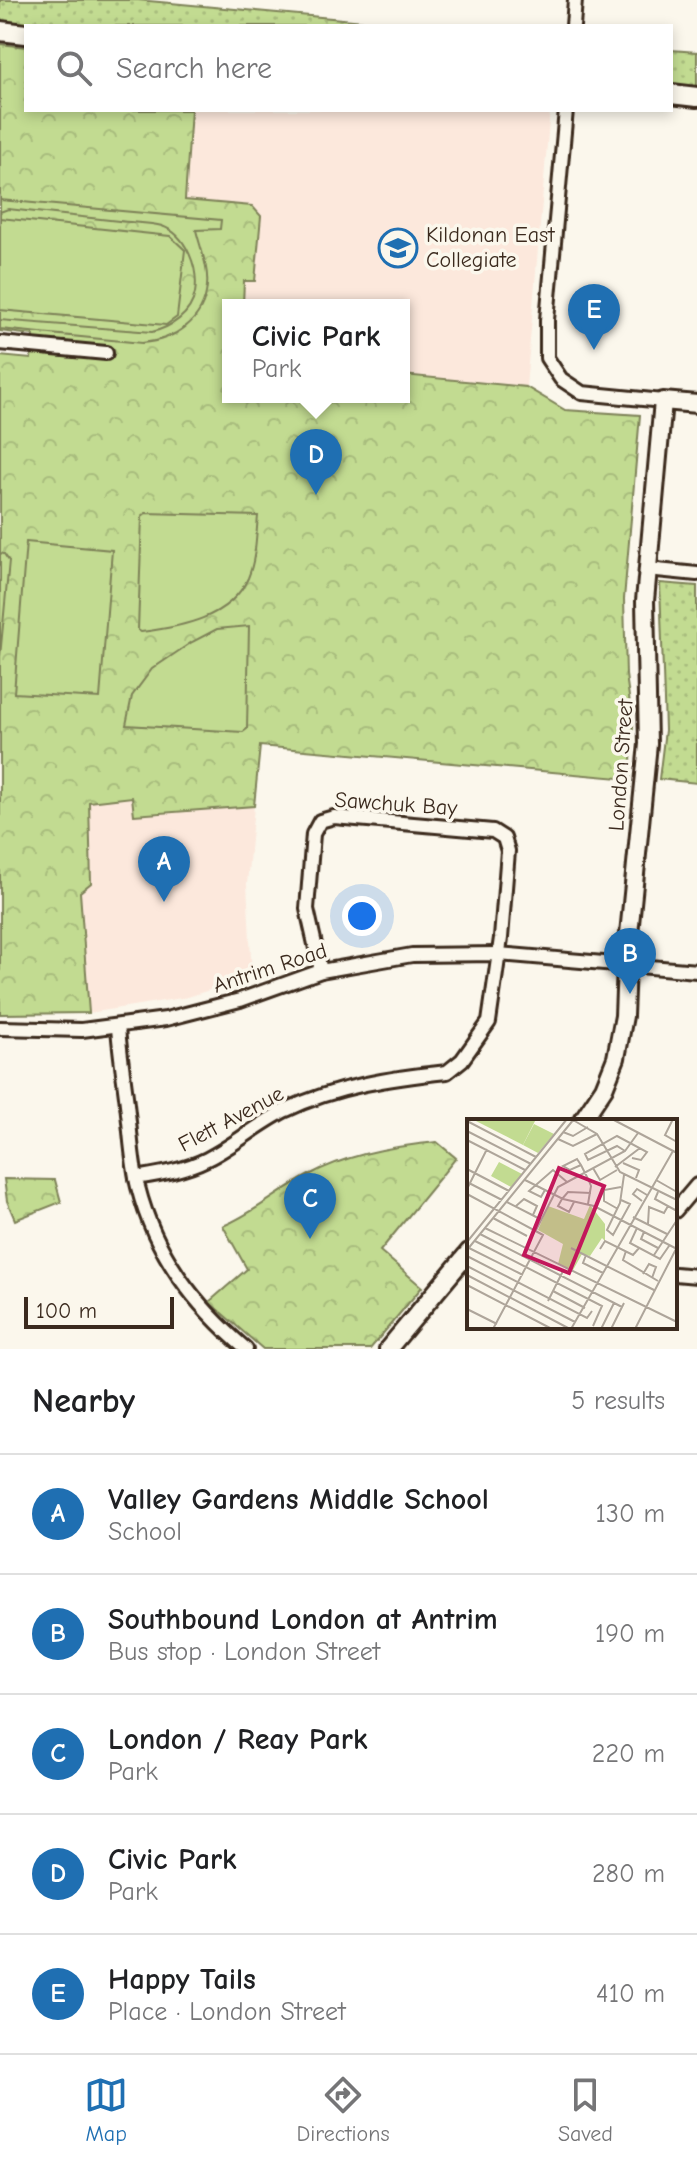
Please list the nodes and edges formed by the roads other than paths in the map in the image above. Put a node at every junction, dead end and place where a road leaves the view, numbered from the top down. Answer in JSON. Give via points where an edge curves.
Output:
{"nodes":[{"id":1,"x":575,"y":0,"type":"edge"},
{"id":2,"x":573,"y":24,"type":"edge"},
{"id":3,"x":0,"y":31,"type":"edge"},
{"id":4,"x":24,"y":34,"type":"edge"},
{"id":5,"x":673,"y":94,"type":"edge"},
{"id":6,"x":697,"y":97,"type":"edge"},
{"id":7,"x":566,"y":112,"type":"edge"},
{"id":8,"x":0,"y":343,"type":"edge"},
{"id":9,"x":106,"y":353,"type":"dead end"},
{"id":10,"x":663,"y":401,"type":"junction"},
{"id":11,"x":697,"y":404,"type":"edge"},
{"id":12,"x":647,"y":569,"type":"junction"},
{"id":13,"x":697,"y":574,"type":"edge"},
{"id":14,"x":498,"y":954,"type":"junction"},
{"id":15,"x":626,"y":964,"type":"junction"},
{"id":16,"x":321,"y":971,"type":"junction"},
{"id":17,"x":697,"y":971,"type":"edge"},
{"id":18,"x":118,"y":1027,"type":"junction"},
{"id":19,"x":0,"y":1028,"type":"edge"},
{"id":20,"x":583,"y":1119,"type":"edge"},
{"id":21,"x":136,"y":1178,"type":"junction"},
{"id":22,"x":697,"y":1185,"type":"edge"},
{"id":23,"x":677,"y":1209,"type":"edge"},
{"id":24,"x":467,"y":1254,"type":"edge"},
{"id":25,"x":677,"y":1274,"type":"edge"},
{"id":26,"x":697,"y":1276,"type":"edge"},
{"id":27,"x":246,"y":1349,"type":"edge"},
{"id":28,"x":388,"y":1349,"type":"edge"}],
"edges":[{"from":1,"to":2,"type":"street"},
{"from":3,"to":4,"type":"main road"},
{"from":5,"to":6,"type":"main road"},
{"from":7,"to":10,"type":"street","via":[[545,350],[550,365],[582,393]]},
{"from":8,"to":9,"type":"street"},
{"from":10,"to":11,"type":"street"},
{"from":10,"to":12,"type":"street","name":"London Street"},
{"from":12,"to":13,"type":"street"},
{"from":12,"to":15,"type":"street","name":"London Street","via":[[648,744]]},
{"from":14,"to":15,"type":"street","name":"Antrim Road"},
{"from":14,"to":16,"type":"street","name":"Antrim Road","via":[[412,955]]},
{"from":14,"to":16,"type":"street","name":"Sawchuk Bay","via":[[508,851],[499,834],[326,818],[313,834],[307,909]]},
{"from":14,"to":21,"type":"street","name":"Flett Avenue","via":[[489,1022],[452,1071],[374,1080],[341,1090],[284,1111],[201,1162]]},
{"from":15,"to":17,"type":"street","name":"Antrim Road"},
{"from":15,"to":20,"type":"street","name":"London Street","via":[[616,1058]]},
{"from":16,"to":18,"type":"street","name":"Antrim Road","via":[[211,1009]]},
{"from":18,"to":19,"type":"street","name":"Antrim Road"},
{"from":18,"to":21,"type":"street"},
{"from":21,"to":27,"type":"street","via":[[175,1274],[202,1309]]},
{"from":22,"to":23,"type":"street"},
{"from":24,"to":28,"type":"street"},
{"from":25,"to":26,"type":"street"}]}
